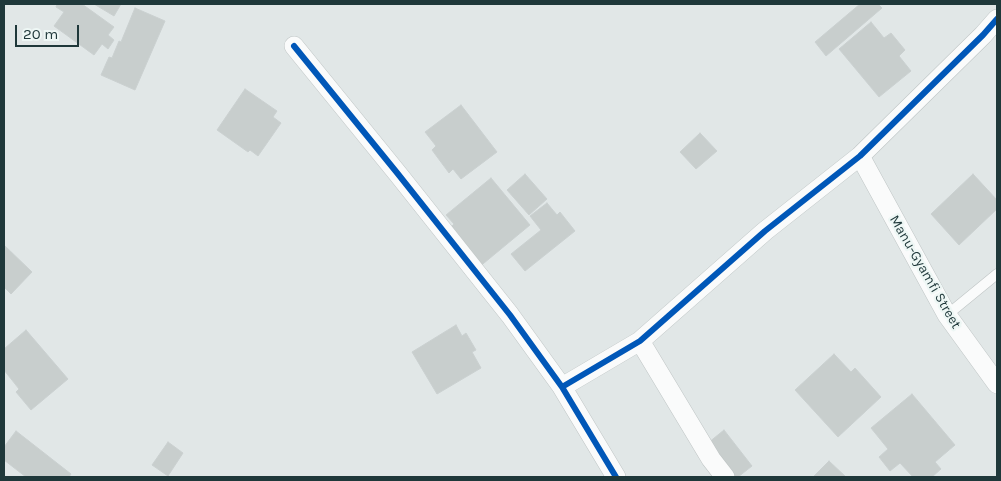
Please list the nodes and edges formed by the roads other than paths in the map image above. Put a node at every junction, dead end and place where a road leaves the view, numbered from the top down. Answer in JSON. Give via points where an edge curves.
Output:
{"nodes":[{"id":1,"x":997,"y":19,"type":"edge"},
{"id":2,"x":294,"y":46,"type":"dead end"},
{"id":3,"x":860,"y":156,"type":"junction"},
{"id":4,"x":997,"y":274,"type":"edge"},
{"id":5,"x":947,"y":315,"type":"junction"},
{"id":6,"x":640,"y":341,"type":"junction"},
{"id":7,"x":997,"y":384,"type":"edge"},
{"id":8,"x":562,"y":387,"type":"junction"},
{"id":9,"x":616,"y":477,"type":"edge"},
{"id":10,"x":725,"y":477,"type":"edge"}],
"edges":[{"from":1,"to":3,"type":"street"},
{"from":2,"to":8,"type":"street","via":[[474,270]]},
{"from":3,"to":5,"type":"street","name":"Manu-Gyamfi Street"},
{"from":3,"to":6,"type":"street","via":[[765,231]]},
{"from":4,"to":5,"type":"lane"},
{"from":5,"to":7,"type":"street","name":"Manu-Gyamfi Street"},
{"from":6,"to":8,"type":"street"},
{"from":6,"to":10,"type":"street"},
{"from":8,"to":9,"type":"street"}]}
